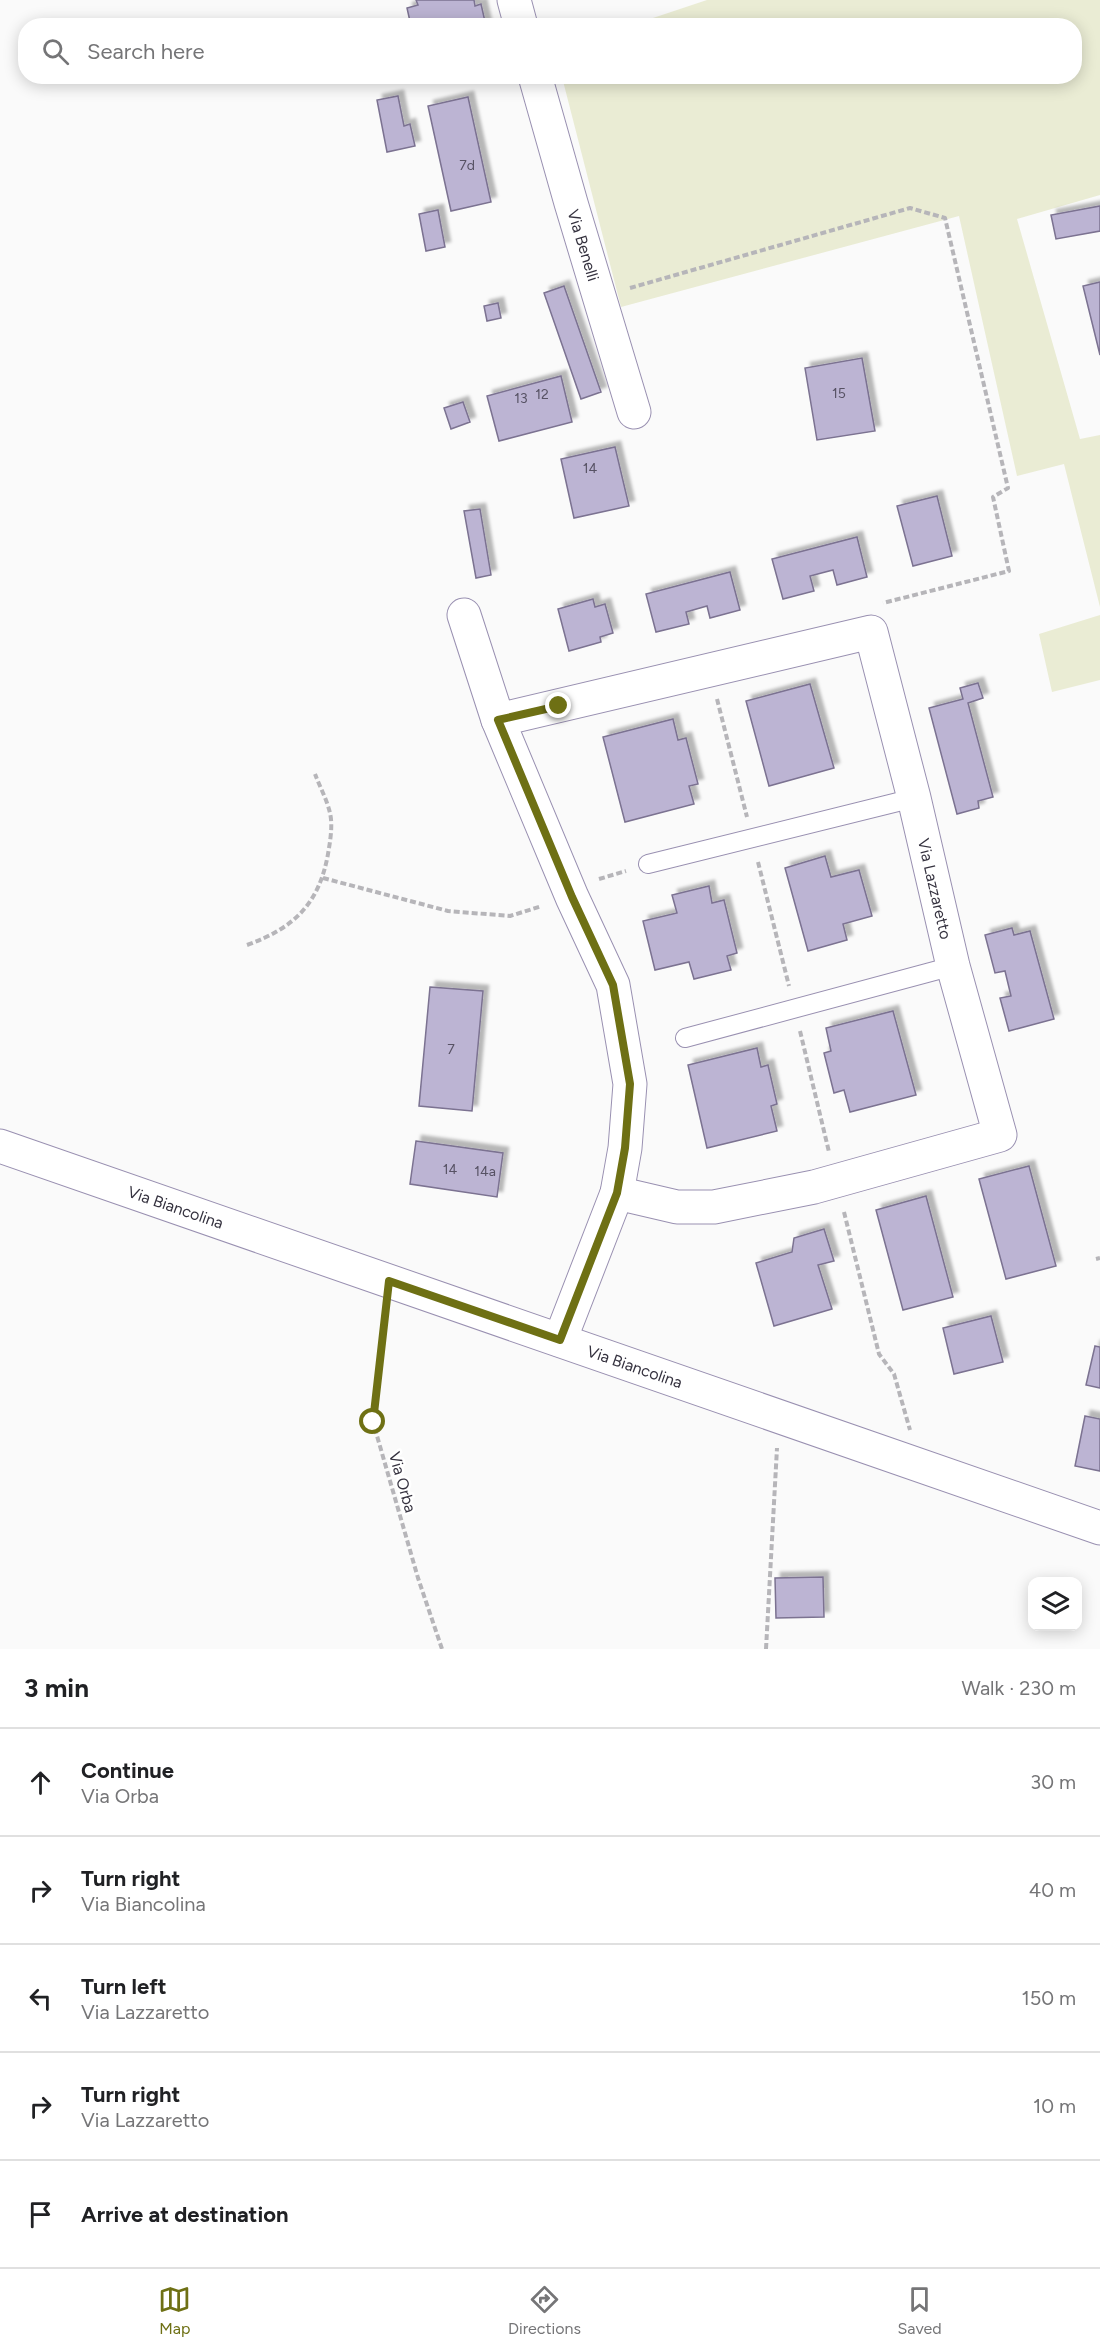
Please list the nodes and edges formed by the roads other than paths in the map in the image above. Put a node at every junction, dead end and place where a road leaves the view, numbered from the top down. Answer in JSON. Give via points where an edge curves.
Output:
{"nodes":[{"id":1,"x":514,"y":0,"type":"edge"},
{"id":2,"x":519,"y":18,"type":"edge"},
{"id":3,"x":538,"y":84,"type":"edge"},
{"id":4,"x":634,"y":412,"type":"dead end"},
{"id":5,"x":464,"y":615,"type":"dead end"},
{"id":6,"x":498,"y":720,"type":"junction"},
{"id":7,"x":914,"y":798,"type":"junction"},
{"id":8,"x":648,"y":864,"type":"road end"},
{"id":9,"x":953,"y":966,"type":"junction"},
{"id":10,"x":685,"y":1038,"type":"dead end"},
{"id":11,"x":0,"y":1146,"type":"edge"},
{"id":12,"x":617,"y":1193,"type":"junction"},
{"id":13,"x":560,"y":1340,"type":"junction"},
{"id":14,"x":1100,"y":1528,"type":"edge"}],
"edges":[{"from":1,"to":2,"type":"street"},
{"from":3,"to":4,"type":"street","name":"Via Benelli"},
{"from":5,"to":6,"type":"street"},
{"from":6,"to":7,"type":"street","name":"Via Lazzaretto","via":[[871,632]]},
{"from":6,"to":12,"type":"street","via":[[613,985],[630,1084]]},
{"from":7,"to":8,"type":"lane"},
{"from":7,"to":9,"type":"street","name":"Via Lazzaretto"},
{"from":9,"to":10,"type":"lane"},
{"from":9,"to":12,"type":"street","name":"Via Lazzaretto","via":[[1000,1135],[814,1187],[714,1207],[677,1207]]},
{"from":11,"to":13,"type":"street","name":"Via Biancolina"},
{"from":12,"to":13,"type":"street"},
{"from":13,"to":14,"type":"street","name":"Via Biancolina"}]}
